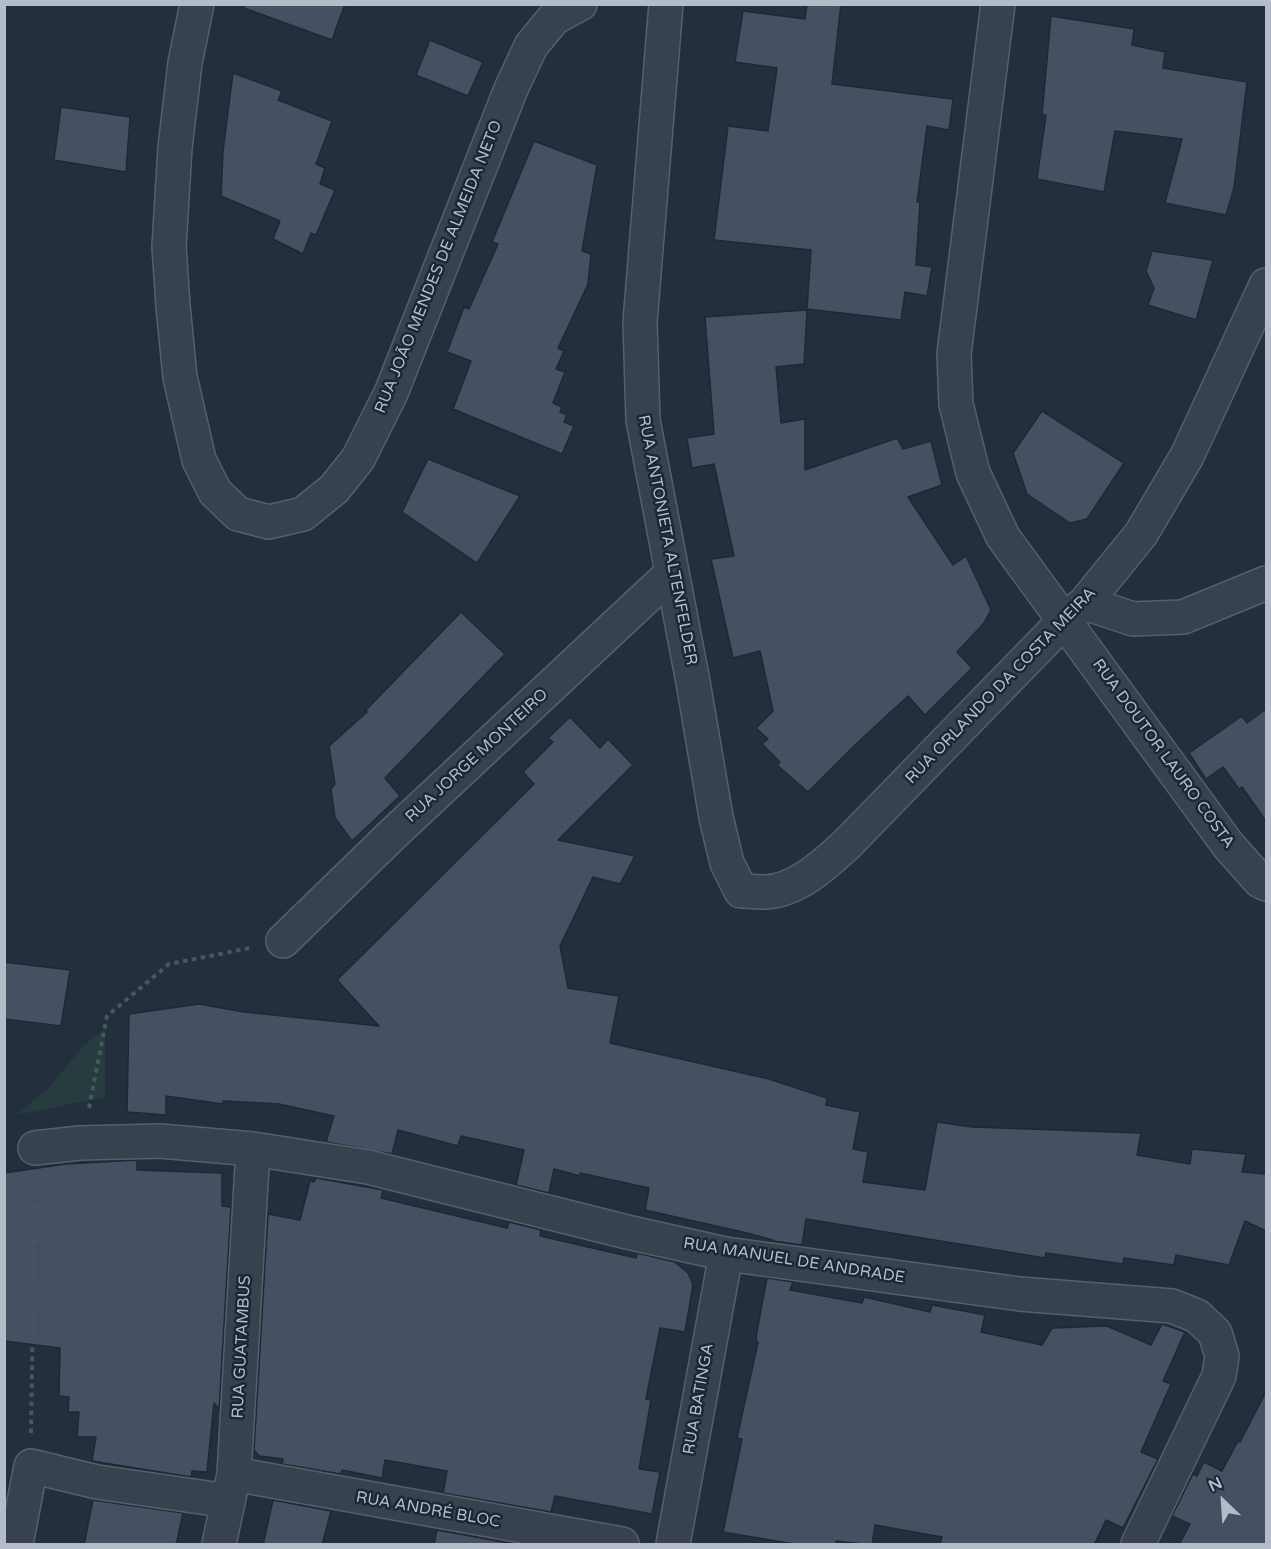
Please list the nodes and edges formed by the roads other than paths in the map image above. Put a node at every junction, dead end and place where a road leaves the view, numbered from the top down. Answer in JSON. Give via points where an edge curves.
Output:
{"nodes":[{"id":1,"x":197,"y":4,"type":"edge"},
{"id":2,"x":580,"y":4,"type":"edge"},
{"id":3,"x":666,"y":4,"type":"edge"},
{"id":4,"x":998,"y":4,"type":"edge"},
{"id":5,"x":1266,"y":285,"type":"edge"},
{"id":6,"x":672,"y":573,"type":"junction"},
{"id":7,"x":1266,"y":583,"type":"edge"},
{"id":8,"x":1075,"y":611,"type":"junction"},
{"id":9,"x":1266,"y":884,"type":"edge"},
{"id":10,"x":741,"y":891,"type":"joint"},
{"id":11,"x":283,"y":941,"type":"road end"},
{"id":12,"x":35,"y":1148,"type":"road end"},
{"id":13,"x":253,"y":1149,"type":"junction"},
{"id":14,"x":726,"y":1254,"type":"junction"},
{"id":15,"x":231,"y":1487,"type":"junction"},
{"id":16,"x":16,"y":1545,"type":"edge"},
{"id":17,"x":219,"y":1545,"type":"edge"},
{"id":18,"x":622,"y":1545,"type":"edge"},
{"id":19,"x":673,"y":1545,"type":"edge"},
{"id":20,"x":1138,"y":1545,"type":"edge"}],
"edges":[{"from":1,"to":2,"type":"street","name":"RUA JOÃO MENDES DE ALMEIDA NETO","via":[[175,148],[169,246],[180,377],[199,460],[215,492],[238,514],[269,522],[303,514],[334,489],[358,459],[391,393],[531,46],[554,18]]},
{"from":3,"to":6,"type":"street","name":"RUA ANTONIETA ALTENFELDER","via":[[640,322],[643,420]]},
{"from":4,"to":8,"type":"street","name":"RUA DOUTOR LAURO COSTA","via":[[954,354],[956,404],[973,473],[1003,537]]},
{"from":5,"to":8,"type":"street","name":"RUA ORLANDO DA COSTA MEIRA","via":[[1187,456],[1141,534]]},
{"from":6,"to":10,"type":"street","name":"RUA ANTONIETA ALTENFELDER","via":[[716,817],[727,863]]},
{"from":6,"to":11,"type":"street","name":"RUA JORGE MONTEIRO"},
{"from":7,"to":8,"type":"street","via":[[1183,617],[1133,619]]},
{"from":8,"to":9,"type":"street","name":"RUA DOUTOR LAURO COSTA","via":[[1228,846]]},
{"from":8,"to":10,"type":"street","name":"RUA ORLANDO DA COSTA MEIRA","via":[[822,866],[791,885],[767,892]]},
{"from":12,"to":13,"type":"street","name":"RUA MANUEL DE ANDRADE","via":[[160,1141]]},
{"from":13,"to":14,"type":"street","name":"RUA MANUEL DE ANDRADE","via":[[368,1167]]},
{"from":13,"to":15,"type":"street","name":"RUA GUATAMBUS"},
{"from":14,"to":19,"type":"street","name":"RUA BATINGA"},
{"from":14,"to":20,"type":"street","name":"RUA MANUEL DE ANDRADE","via":[[1020,1294],[1172,1306],[1197,1316],[1215,1333],[1222,1356],[1219,1376]]},
{"from":15,"to":16,"type":"street","name":"RUA ANDRÉ BLOC","via":[[97,1482],[31,1466]]},
{"from":15,"to":17,"type":"street","name":"RUA GUATAMBUS"},
{"from":15,"to":18,"type":"street","name":"RUA ANDRÉ BLOC"}]}
